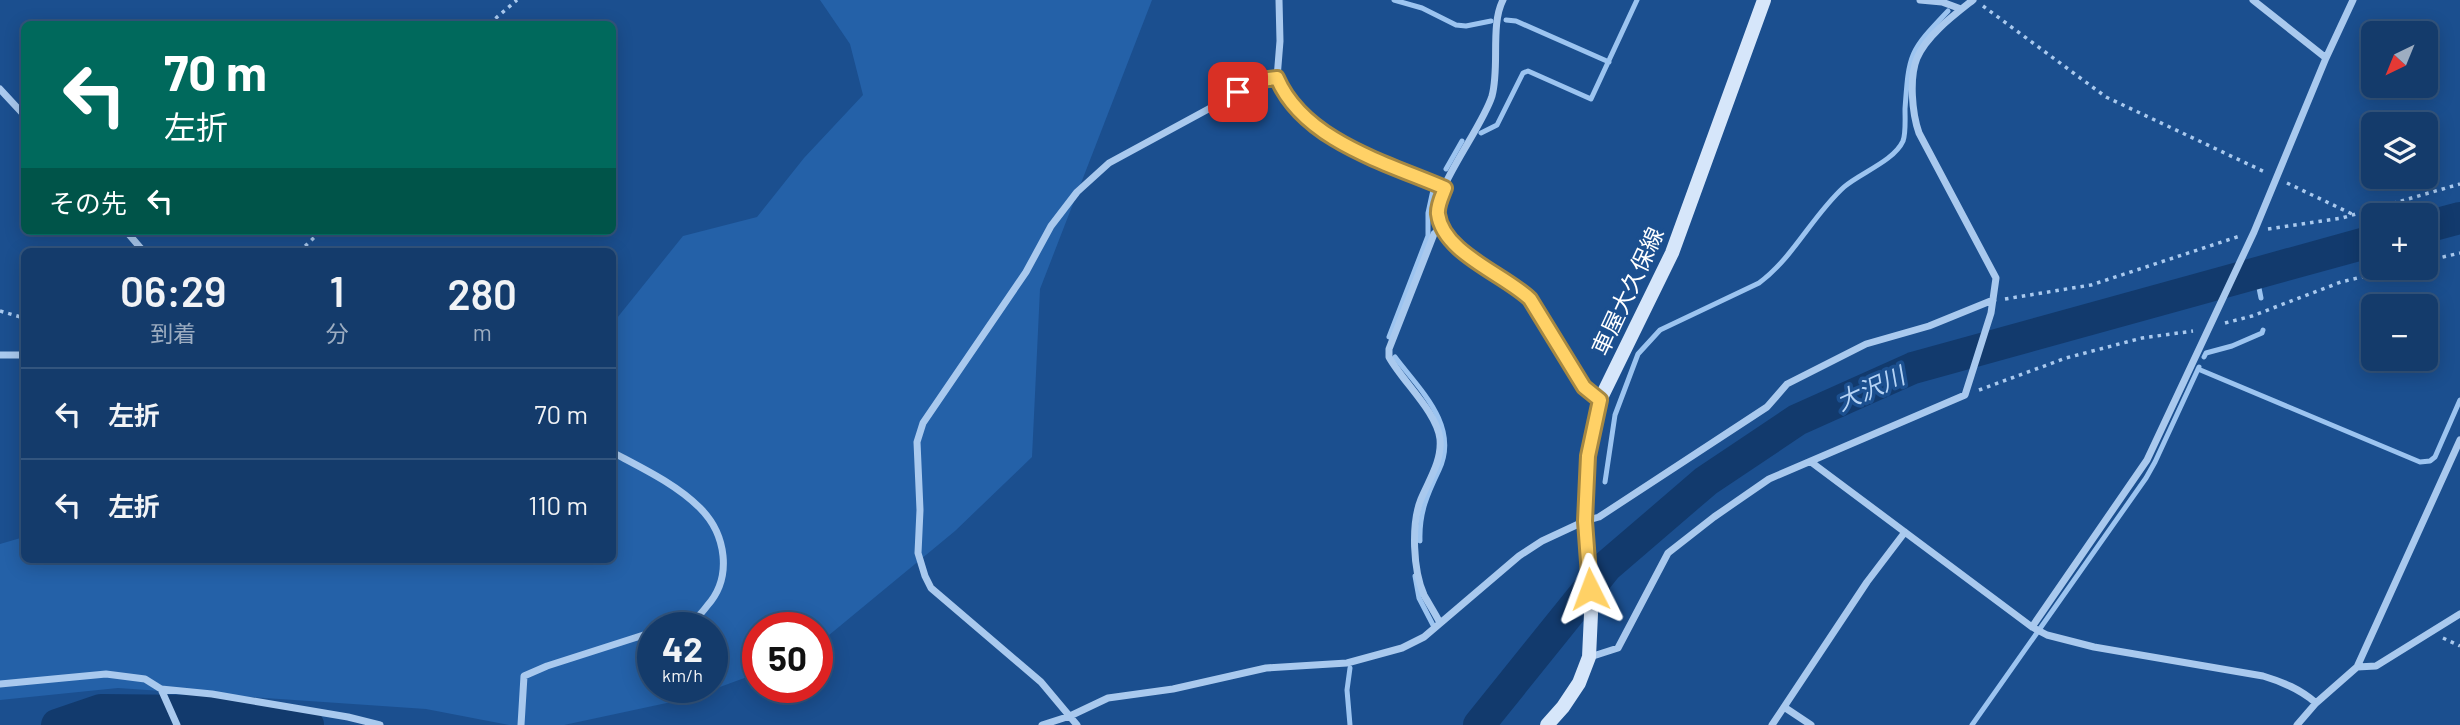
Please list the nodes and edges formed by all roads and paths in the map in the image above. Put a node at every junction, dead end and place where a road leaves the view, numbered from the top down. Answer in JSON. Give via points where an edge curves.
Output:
{"nodes":[{"id":1,"x":517,"y":0,"type":"edge"},
{"id":2,"x":1279,"y":0,"type":"edge"},
{"id":3,"x":1503,"y":0,"type":"edge"},
{"id":4,"x":1764,"y":0,"type":"edge"},
{"id":5,"x":1920,"y":0,"type":"edge"},
{"id":6,"x":1974,"y":0,"type":"edge"},
{"id":7,"x":2253,"y":0,"type":"edge"},
{"id":8,"x":2353,"y":0,"type":"edge"},
{"id":9,"x":1961,"y":9,"type":"junction"},
{"id":10,"x":492,"y":21,"type":"edge"},
{"id":11,"x":2326,"y":58,"type":"junction"},
{"id":12,"x":1277,"y":78,"type":"junction"},
{"id":13,"x":0,"y":89,"type":"edge"},
{"id":14,"x":21,"y":112,"type":"edge"},
{"id":15,"x":2276,"y":178,"type":"junction"},
{"id":16,"x":2460,"y":184,"type":"edge"},
{"id":17,"x":1445,"y":188,"type":"junction"},
{"id":18,"x":2354,"y":215,"type":"junction"},
{"id":19,"x":1442,"y":227,"type":"junction"},
{"id":20,"x":2254,"y":232,"type":"junction"},
{"id":21,"x":317,"y":235,"type":"edge"},
{"id":22,"x":303,"y":248,"type":"edge"},
{"id":23,"x":2460,"y":253,"type":"edge"},
{"id":24,"x":2438,"y":258,"type":"edge"},
{"id":25,"x":2361,"y":277,"type":"edge"},
{"id":26,"x":1993,"y":300,"type":"junction"},
{"id":27,"x":0,"y":311,"type":"edge"},
{"id":28,"x":21,"y":317,"type":"edge"},
{"id":29,"x":2208,"y":327,"type":"junction"},
{"id":30,"x":0,"y":355,"type":"edge"},
{"id":31,"x":21,"y":355,"type":"edge"},
{"id":32,"x":1967,"y":391,"type":"junction"},
{"id":33,"x":1600,"y":400,"type":"junction"},
{"id":34,"x":2460,"y":440,"type":"edge"},
{"id":35,"x":616,"y":454,"type":"edge"},
{"id":36,"x":1811,"y":462,"type":"junction"},
{"id":37,"x":1585,"y":521,"type":"junction"},
{"id":38,"x":1905,"y":533,"type":"junction"},
{"id":39,"x":701,"y":612,"type":"edge"},
{"id":40,"x":2460,"y":614,"type":"edge"},
{"id":41,"x":1440,"y":623,"type":"junction"},
{"id":42,"x":2036,"y":629,"type":"junction"},
{"id":43,"x":637,"y":637,"type":"edge"},
{"id":44,"x":1589,"y":651,"type":"junction"},
{"id":45,"x":2357,"y":667,"type":"junction"},
{"id":46,"x":0,"y":684,"type":"edge"},
{"id":47,"x":163,"y":692,"type":"junction"},
{"id":48,"x":2316,"y":704,"type":"junction"},
{"id":49,"x":1784,"y":707,"type":"junction"},
{"id":50,"x":1070,"y":716,"type":"junction"},
{"id":51,"x":176,"y":723,"type":"edge"},
{"id":52,"x":380,"y":725,"type":"edge"},
{"id":53,"x":521,"y":725,"type":"edge"},
{"id":54,"x":1042,"y":725,"type":"edge"},
{"id":55,"x":1077,"y":725,"type":"edge"},
{"id":56,"x":1547,"y":725,"type":"edge"},
{"id":57,"x":1772,"y":725,"type":"edge"},
{"id":58,"x":1811,"y":725,"type":"edge"},
{"id":59,"x":2297,"y":725,"type":"edge"}],
"edges":[{"from":1,"to":10,"type":"path"},
{"from":2,"to":12,"type":"street"},
{"from":3,"to":17,"type":"street","via":[[1491,99]]},
{"from":4,"to":33,"type":"main road","name":"車屋大久保線","via":[[1672,253]]},
{"from":5,"to":9,"type":"street"},
{"from":6,"to":9,"type":"street"},
{"from":6,"to":15,"type":"path","via":[[2106,97]]},
{"from":7,"to":11,"type":"street"},
{"from":8,"to":11,"type":"street"},
{"from":9,"to":26,"type":"street","via":[[1928,41],[1917,60],[1913,116],[1996,278]]},
{"from":11,"to":15,"type":"street"},
{"from":12,"to":17,"type":"street","via":[[1308,120],[1332,139]]},
{"from":12,"to":50,"type":"street","via":[[1260,80],[1109,163],[1077,192],[923,423],[916,455],[918,553],[931,588],[1041,682]]},
{"from":13,"to":14,"type":"street"},
{"from":15,"to":18,"type":"path"},
{"from":15,"to":20,"type":"street"},
{"from":16,"to":18,"type":"path"},
{"from":17,"to":19,"type":"street","via":[[1437,212]]},
{"from":18,"to":20,"type":"path"},
{"from":19,"to":33,"type":"street","via":[[1463,252],[1530,299],[1584,387]]},
{"from":19,"to":41,"type":"street","via":[[1434,234],[1389,349],[1389,357],[1440,436],[1440,457],[1414,526],[1423,593]]},
{"from":20,"to":26,"type":"path","via":[[2091,285]]},
{"from":20,"to":29,"type":"street"},
{"from":21,"to":22,"type":"path"},
{"from":23,"to":24,"type":"path"},
{"from":25,"to":29,"type":"path"},
{"from":26,"to":32,"type":"street"},
{"from":26,"to":37,"type":"street","via":[[1867,344],[1787,384],[1767,407],[1599,517]]},
{"from":27,"to":28,"type":"path"},
{"from":29,"to":32,"type":"path","via":[[2066,358]]},
{"from":29,"to":42,"type":"street","via":[[2142,470]]},
{"from":30,"to":31,"type":"street"},
{"from":32,"to":36,"type":"street"},
{"from":33,"to":37,"type":"main road","name":"車屋大久保線","via":[[1588,456]]},
{"from":34,"to":45,"type":"street"},
{"from":35,"to":39,"type":"street","via":[[675,488],[701,509],[719,536],[722,582]]},
{"from":36,"to":38,"type":"street"},
{"from":36,"to":44,"type":"street","via":[[1769,479],[1668,553],[1618,648]]},
{"from":37,"to":41,"type":"street","via":[[1519,556]]},
{"from":37,"to":44,"type":"main road","name":"車屋大久保線"},
{"from":38,"to":42,"type":"street"},
{"from":38,"to":49,"type":"street"},
{"from":40,"to":45,"type":"street","via":[[2376,666]]},
{"from":41,"to":50,"type":"street","via":[[1402,648],[1347,663],[1266,668],[1108,698]]},
{"from":42,"to":48,"type":"street","via":[[2094,647],[2263,676],[2286,683]]},
{"from":43,"to":53,"type":"street","via":[[524,676]]},
{"from":44,"to":56,"type":"main road","name":"車屋大久保線","via":[[1579,683]]},
{"from":45,"to":48,"type":"street"},
{"from":46,"to":47,"type":"street","via":[[106,674],[145,680]]},
{"from":47,"to":51,"type":"street"},
{"from":47,"to":52,"type":"street","via":[[212,694]]},
{"from":48,"to":59,"type":"street"},
{"from":49,"to":57,"type":"street"},
{"from":49,"to":58,"type":"street"},
{"from":50,"to":54,"type":"street"},
{"from":50,"to":55,"type":"street"}]}
